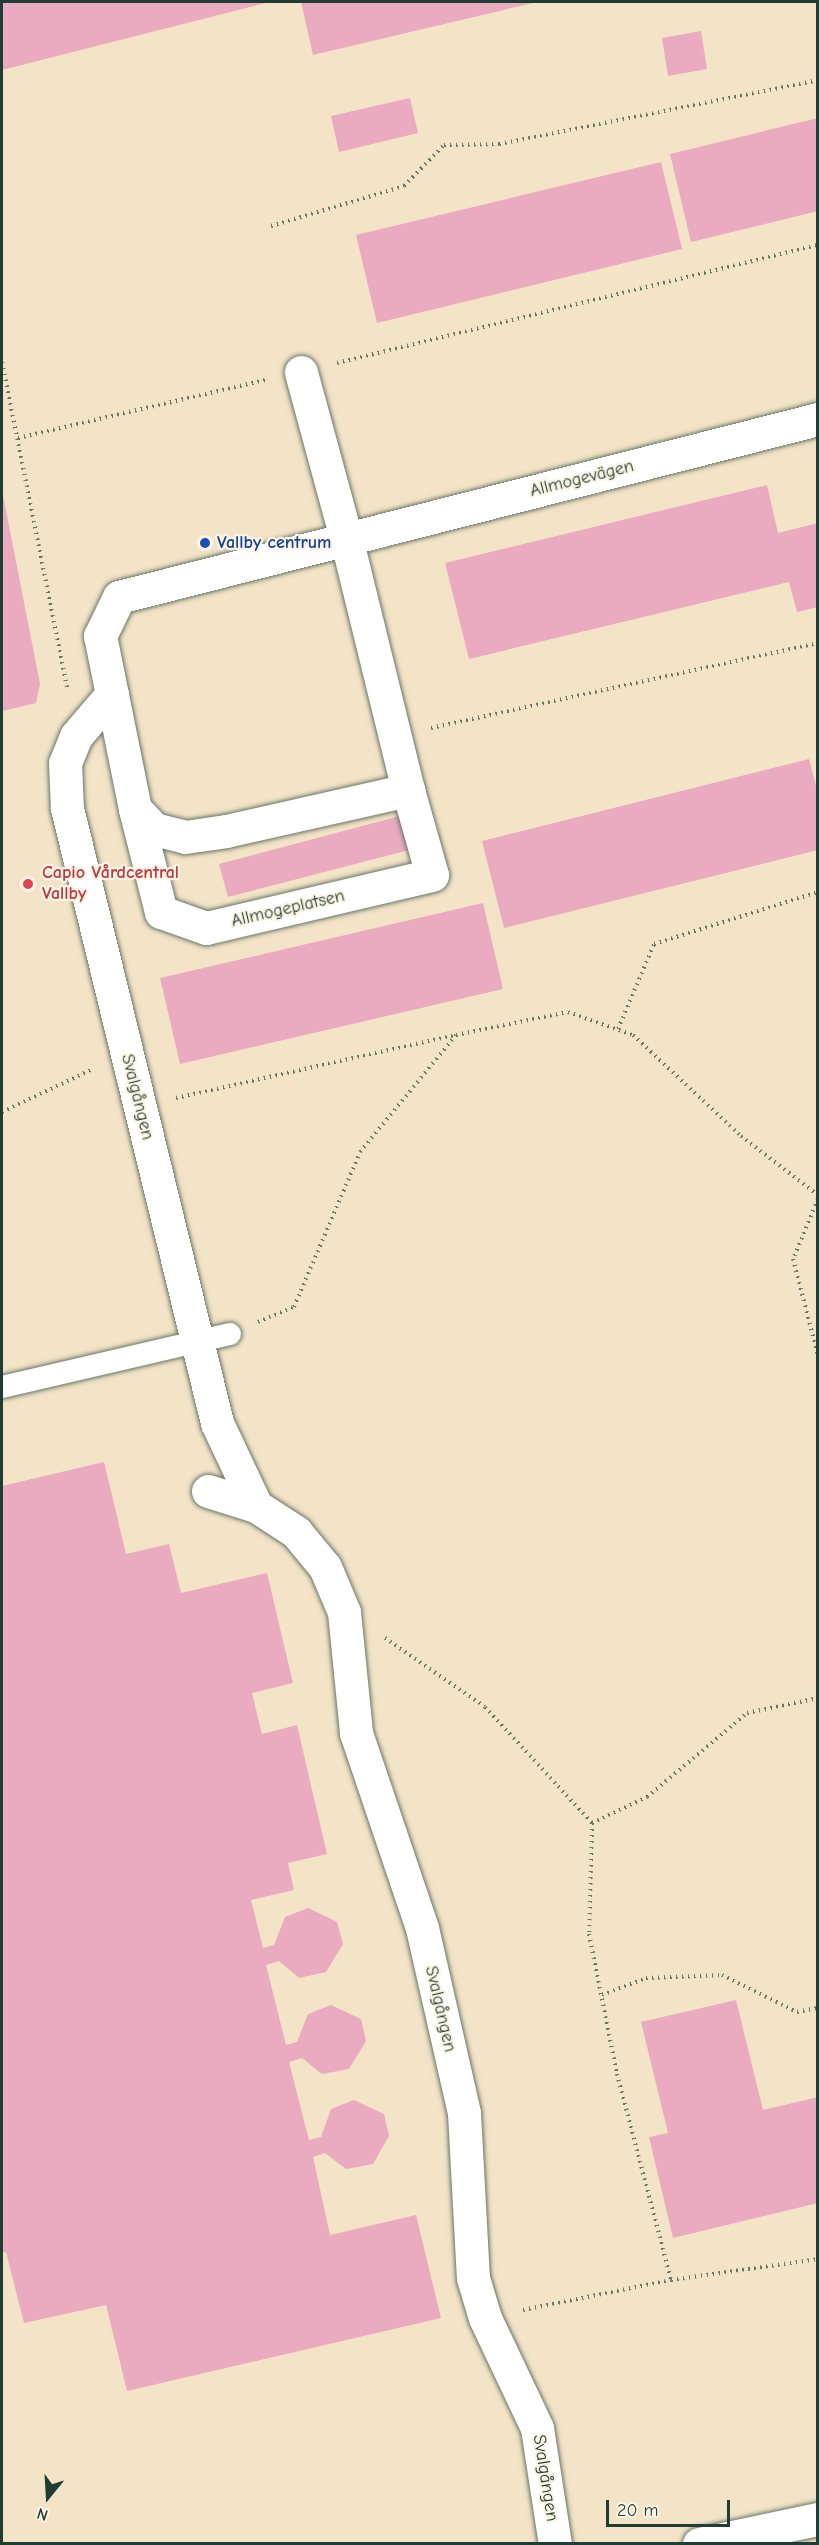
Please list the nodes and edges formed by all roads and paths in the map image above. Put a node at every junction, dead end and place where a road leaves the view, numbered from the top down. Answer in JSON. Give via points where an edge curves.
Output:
{"nodes":[{"id":1,"x":818,"y":80,"type":"edge"},
{"id":2,"x":271,"y":226,"type":"dead end"},
{"id":3,"x":818,"y":245,"type":"edge"},
{"id":4,"x":2,"y":362,"type":"edge"},
{"id":5,"x":301,"y":372,"type":"junction"},
{"id":6,"x":818,"y":419,"type":"edge"},
{"id":7,"x":346,"y":538,"type":"junction"},
{"id":8,"x":817,"y":644,"type":"edge"},
{"id":9,"x":112,"y":694,"type":"junction"},
{"id":10,"x":395,"y":736,"type":"junction"},
{"id":11,"x":408,"y":790,"type":"junction"},
{"id":12,"x":135,"y":809,"type":"junction"},
{"id":13,"x":818,"y":892,"type":"edge"},
{"id":14,"x":618,"y":1029,"type":"junction"},
{"id":15,"x":456,"y":1035,"type":"junction"},
{"id":16,"x":129,"y":1062,"type":"junction"},
{"id":17,"x":173,"y":1099,"type":"dead end"},
{"id":18,"x":2,"y":1112,"type":"edge"},
{"id":19,"x":818,"y":1195,"type":"edge"},
{"id":20,"x":818,"y":1199,"type":"edge"},
{"id":21,"x":230,"y":1335,"type":"joint"},
{"id":22,"x":198,"y":1344,"type":"junction"},
{"id":23,"x":818,"y":1356,"type":"edge"},
{"id":24,"x":2,"y":1387,"type":"edge"},
{"id":25,"x":208,"y":1491,"type":"dead end"},
{"id":26,"x":256,"y":1506,"type":"junction"},
{"id":27,"x":344,"y":1612,"type":"junction"},
{"id":28,"x":818,"y":1698,"type":"edge"},
{"id":29,"x":592,"y":1823,"type":"junction"},
{"id":30,"x":602,"y":1995,"type":"junction"},
{"id":31,"x":818,"y":2008,"type":"edge"},
{"id":32,"x":818,"y":2259,"type":"edge"},
{"id":33,"x":671,"y":2280,"type":"junction"},
{"id":34,"x":485,"y":2318,"type":"junction"},
{"id":35,"x":818,"y":2519,"type":"edge"},
{"id":36,"x":555,"y":2544,"type":"edge"},
{"id":37,"x":699,"y":2544,"type":"edge"}],
"edges":[{"from":1,"to":2,"type":"path","via":[[499,144],[444,145],[404,186]]},
{"from":3,"to":5,"type":"path"},
{"from":4,"to":5,"type":"path","via":[[18,438]]},
{"from":5,"to":7,"type":"street","name":"Allmogeplatsen"},
{"from":6,"to":7,"type":"street","name":"Allmogevägen"},
{"from":7,"to":9,"type":"street","name":"Allmogeplatsen","via":[[119,597],[100,636]]},
{"from":7,"to":10,"type":"street","name":"Allmogeplatsen"},
{"from":8,"to":10,"type":"path"},
{"from":9,"to":12,"type":"street","name":"Allmogeplatsen"},
{"from":9,"to":16,"type":"street","name":"Svalgången","via":[[76,736],[64,763],[67,808]]},
{"from":10,"to":11,"type":"street","name":"Allmogeplatsen"},
{"from":11,"to":12,"type":"street","via":[[185,837],[154,829]]},
{"from":11,"to":12,"type":"street","name":"Allmogeplatsen","via":[[432,875],[206,928],[161,912]]},
{"from":13,"to":14,"type":"path","via":[[654,944]]},
{"from":14,"to":15,"type":"path","via":[[568,1012]]},
{"from":14,"to":19,"type":"path","via":[[633,1035],[741,1137]]},
{"from":15,"to":17,"type":"path"},
{"from":15,"to":21,"type":"path","via":[[360,1152],[294,1307]]},
{"from":16,"to":18,"type":"path","via":[[86,1071]]},
{"from":16,"to":22,"type":"street","name":"Svalgången"},
{"from":20,"to":23,"type":"path","via":[[793,1259]]},
{"from":21,"to":22,"type":"lane"},
{"from":22,"to":24,"type":"lane"},
{"from":22,"to":26,"type":"street","name":"Svalgången","via":[[217,1423]]},
{"from":25,"to":26,"type":"street","name":"Svalgången"},
{"from":26,"to":27,"type":"street","name":"Svalgången","via":[[296,1532],[325,1568]]},
{"from":27,"to":29,"type":"path","via":[[485,1707]]},
{"from":27,"to":34,"type":"street","name":"Svalgången","via":[[356,1733],[422,1928],[464,2113],[473,2278]]},
{"from":28,"to":29,"type":"path","via":[[747,1713],[647,1797]]},
{"from":29,"to":30,"type":"path","via":[[589,1934]]},
{"from":30,"to":31,"type":"path","via":[[646,1978],[722,1975],[797,2012]]},
{"from":30,"to":33,"type":"path","via":[[617,2074]]},
{"from":32,"to":33,"type":"path"},
{"from":33,"to":34,"type":"path"},
{"from":34,"to":36,"type":"street","name":"Svalgången","via":[[537,2428]]},
{"from":35,"to":37,"type":"street"}]}
